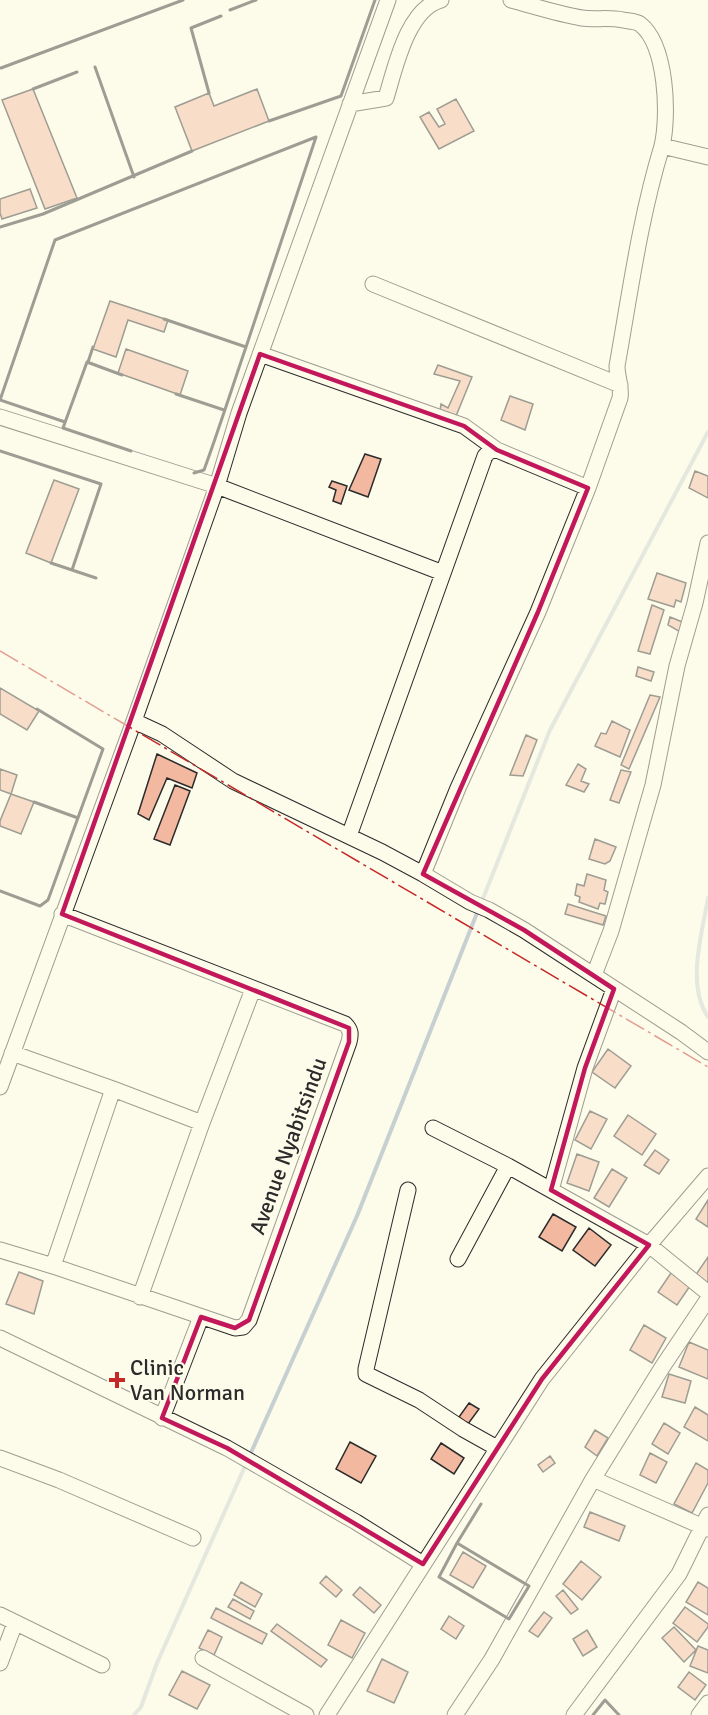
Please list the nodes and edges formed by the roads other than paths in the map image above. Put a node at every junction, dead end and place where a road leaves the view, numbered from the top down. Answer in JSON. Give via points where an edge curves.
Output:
{"nodes":[{"id":1,"x":388,"y":0,"type":"edge"},
{"id":2,"x":437,"y":0,"type":"edge"},
{"id":3,"x":511,"y":0,"type":"edge"},
{"id":4,"x":350,"y":104,"type":"junction"},
{"id":5,"x":662,"y":146,"type":"junction"},
{"id":6,"x":708,"y":157,"type":"edge"},
{"id":7,"x":373,"y":284,"type":"dead end"},
{"id":8,"x":260,"y":354,"type":"junction"},
{"id":9,"x":620,"y":385,"type":"junction"},
{"id":10,"x":0,"y":417,"type":"edge"},
{"id":11,"x":497,"y":450,"type":"junction"},
{"id":12,"x":217,"y":486,"type":"junction"},
{"id":13,"x":588,"y":488,"type":"junction"},
{"id":14,"x":708,"y":543,"type":"edge"},
{"id":15,"x":443,"y":573,"type":"junction"},
{"id":16,"x":134,"y":721,"type":"junction"},
{"id":17,"x":349,"y":836,"type":"junction"},
{"id":18,"x":423,"y":874,"type":"junction"},
{"id":19,"x":62,"y":914,"type":"junction"},
{"id":20,"x":594,"y":975,"type":"junction"},
{"id":21,"x":253,"y":989,"type":"junction"},
{"id":22,"x":614,"y":989,"type":"junction"},
{"id":23,"x":708,"y":1052,"type":"edge"},
{"id":24,"x":12,"y":1053,"type":"junction"},
{"id":25,"x":0,"y":1087,"type":"edge"},
{"id":26,"x":113,"y":1089,"type":"junction"},
{"id":27,"x":201,"y":1123,"type":"junction"},
{"id":28,"x":433,"y":1128,"type":"dead end"},
{"id":29,"x":508,"y":1166,"type":"junction"},
{"id":30,"x":708,"y":1176,"type":"edge"},
{"id":31,"x":408,"y":1190,"type":"dead end"},
{"id":32,"x":551,"y":1190,"type":"junction"},
{"id":33,"x":649,"y":1245,"type":"junction"},
{"id":34,"x":0,"y":1250,"type":"edge"},
{"id":35,"x":459,"y":1259,"type":"dead end"},
{"id":36,"x":53,"y":1266,"type":"junction"},
{"id":37,"x":708,"y":1293,"type":"edge"},
{"id":38,"x":140,"y":1297,"type":"junction"},
{"id":39,"x":708,"y":1299,"type":"edge"},
{"id":40,"x":201,"y":1317,"type":"junction"},
{"id":41,"x":0,"y":1338,"type":"edge"},
{"id":42,"x":162,"y":1418,"type":"junction"},
{"id":43,"x":497,"y":1448,"type":"junction"},
{"id":44,"x":0,"y":1458,"type":"edge"},
{"id":45,"x":593,"y":1479,"type":"junction"},
{"id":46,"x":706,"y":1523,"type":"edge"},
{"id":47,"x":193,"y":1538,"type":"dead end"},
{"id":48,"x":423,"y":1564,"type":"junction"},
{"id":49,"x":0,"y":1615,"type":"edge"},
{"id":50,"x":15,"y":1623,"type":"junction"},
{"id":51,"x":203,"y":1658,"type":"dead end"},
{"id":52,"x":0,"y":1663,"type":"edge"},
{"id":53,"x":102,"y":1665,"type":"dead end"},
{"id":54,"x":708,"y":1703,"type":"edge"},
{"id":55,"x":306,"y":1715,"type":"edge"},
{"id":56,"x":327,"y":1715,"type":"edge"},
{"id":57,"x":454,"y":1715,"type":"edge"},
{"id":58,"x":574,"y":1715,"type":"edge"},
{"id":59,"x":699,"y":1715,"type":"edge"}],
"edges":[{"from":1,"to":4,"type":"street"},
{"from":2,"to":4,"type":"street","via":[[416,18],[401,49],[386,98]]},
{"from":3,"to":5,"type":"street","via":[[583,18],[639,23],[652,38],[665,85]]},
{"from":4,"to":8,"type":"street"},
{"from":5,"to":6,"type":"street"},
{"from":5,"to":9,"type":"street","via":[[631,284],[617,366]]},
{"from":7,"to":9,"type":"street"},
{"from":8,"to":11,"type":"street","via":[[464,426]]},
{"from":8,"to":12,"type":"street"},
{"from":9,"to":13,"type":"street","via":[[620,398]]},
{"from":10,"to":12,"type":"street"},
{"from":11,"to":13,"type":"street"},
{"from":11,"to":15,"type":"street","via":[[485,456]]},
{"from":12,"to":15,"type":"street"},
{"from":12,"to":16,"type":"street"},
{"from":13,"to":18,"type":"street"},
{"from":14,"to":20,"type":"street","via":[[653,785],[611,931]]},
{"from":15,"to":17,"type":"street"},
{"from":16,"to":17,"type":"street","via":[[162,734],[232,780]]},
{"from":16,"to":19,"type":"street"},
{"from":17,"to":18,"type":"street"},
{"from":18,"to":20,"type":"street","via":[[524,930]]},
{"from":19,"to":21,"type":"street","name":"Avenue Nyabitsindu"},
{"from":19,"to":24,"type":"street"},
{"from":20,"to":22,"type":"street"},
{"from":21,"to":27,"type":"street"},
{"from":21,"to":40,"type":"street","name":"Avenue Nyabitsindu","via":[[345,1024],[351,1034],[249,1320],[243,1327],[235,1328]]},
{"from":22,"to":23,"type":"street"},
{"from":22,"to":32,"type":"street","via":[[585,1068]]},
{"from":24,"to":25,"type":"street"},
{"from":24,"to":26,"type":"street"},
{"from":26,"to":27,"type":"street"},
{"from":26,"to":36,"type":"street"},
{"from":27,"to":38,"type":"street"},
{"from":28,"to":29,"type":"street"},
{"from":29,"to":32,"type":"street"},
{"from":29,"to":35,"type":"street"},
{"from":30,"to":33,"type":"street"},
{"from":31,"to":43,"type":"street","via":[[366,1374]]},
{"from":32,"to":33,"type":"street"},
{"from":33,"to":37,"type":"street"},
{"from":33,"to":43,"type":"street","via":[[542,1379]]},
{"from":34,"to":36,"type":"street","name":"Avenue Nyabitsindu"},
{"from":36,"to":38,"type":"street","name":"Avenue Nyabitsindu"},
{"from":38,"to":40,"type":"street","name":"Avenue Nyabitsindu"},
{"from":39,"to":45,"type":"street"},
{"from":40,"to":42,"type":"street"},
{"from":41,"to":42,"type":"street"},
{"from":42,"to":48,"type":"street","via":[[227,1448]]},
{"from":43,"to":48,"type":"street"},
{"from":44,"to":47,"type":"street"},
{"from":45,"to":46,"type":"street"},
{"from":45,"to":57,"type":"street","via":[[492,1659]]},
{"from":46,"to":58,"type":"street","via":[[679,1574]]},
{"from":48,"to":56,"type":"street"},
{"from":49,"to":50,"type":"street"},
{"from":50,"to":52,"type":"street"},
{"from":50,"to":53,"type":"street"},
{"from":51,"to":55,"type":"street"},
{"from":54,"to":59,"type":"street"}]}
